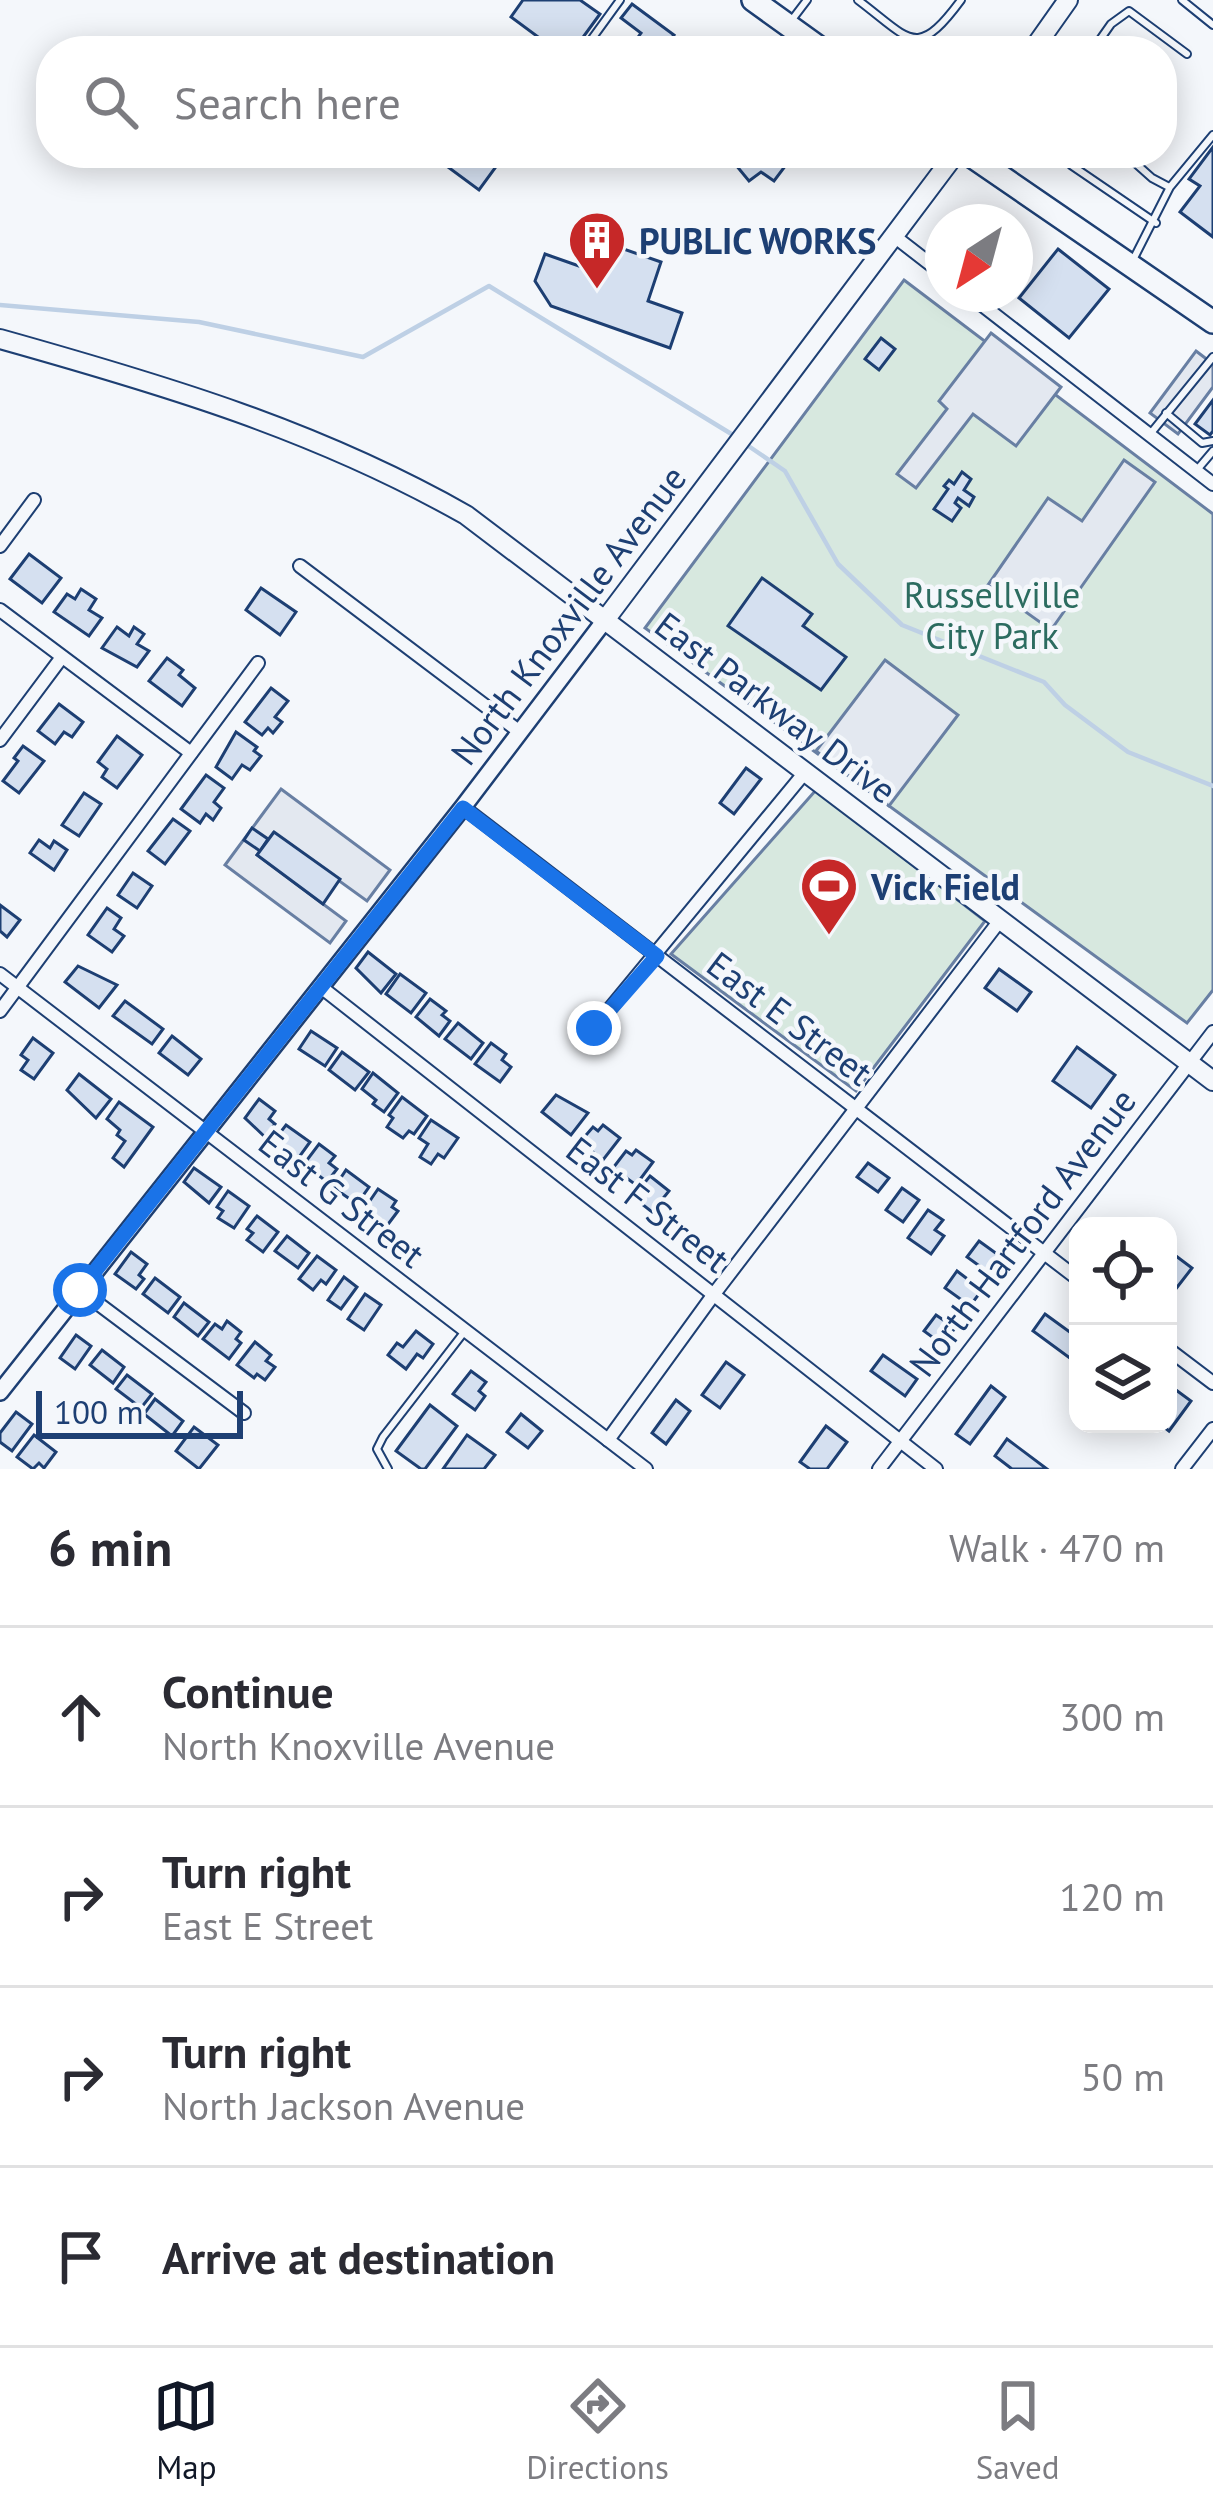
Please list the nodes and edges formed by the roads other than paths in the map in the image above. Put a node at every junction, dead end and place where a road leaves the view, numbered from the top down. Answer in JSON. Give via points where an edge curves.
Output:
{"nodes":[{"id":1,"x":620,"y":0,"type":"edge"},
{"id":2,"x":753,"y":0,"type":"edge"},
{"id":3,"x":807,"y":0,"type":"edge"},
{"id":4,"x":858,"y":0,"type":"edge"},
{"id":5,"x":961,"y":0,"type":"edge"},
{"id":6,"x":1182,"y":0,"type":"edge"},
{"id":7,"x":1059,"y":4,"type":"edge"},
{"id":8,"x":788,"y":25,"type":"junction"},
{"id":9,"x":1213,"y":25,"type":"edge"},
{"id":10,"x":594,"y":36,"type":"edge"},
{"id":11,"x":803,"y":36,"type":"edge"},
{"id":12,"x":911,"y":36,"type":"edge"},
{"id":13,"x":929,"y":36,"type":"edge"},
{"id":14,"x":1041,"y":36,"type":"edge"},
{"id":15,"x":1103,"y":36,"type":"edge"},
{"id":16,"x":1163,"y":36,"type":"edge"},
{"id":17,"x":1177,"y":47,"type":"edge"},
{"id":18,"x":1186,"y":54,"type":"dead end"},
{"id":19,"x":1213,"y":135,"type":"edge"},
{"id":20,"x":945,"y":168,"type":"edge"},
{"id":21,"x":990,"y":168,"type":"edge"},
{"id":22,"x":1075,"y":168,"type":"edge"},
{"id":23,"x":1141,"y":168,"type":"edge"},
{"id":24,"x":1170,"y":188,"type":"junction"},
{"id":25,"x":1156,"y":223,"type":"junction"},
{"id":26,"x":894,"y":236,"type":"junction"},
{"id":27,"x":925,"y":260,"type":"edge"},
{"id":28,"x":1132,"y":263,"type":"junction"},
{"id":29,"x":991,"y":312,"type":"edge"},
{"id":30,"x":1213,"y":322,"type":"edge"},
{"id":31,"x":0,"y":340,"type":"edge"},
{"id":32,"x":1213,"y":357,"type":"edge"},
{"id":33,"x":1166,"y":413,"type":"junction"},
{"id":34,"x":1150,"y":436,"type":"junction"},
{"id":35,"x":1213,"y":442,"type":"edge"},
{"id":36,"x":1213,"y":451,"type":"edge"},
{"id":37,"x":1196,"y":471,"type":"junction"},
{"id":38,"x":1213,"y":484,"type":"edge"},
{"id":39,"x":34,"y":500,"type":"dead end"},
{"id":40,"x":0,"y":546,"type":"edge"},
{"id":41,"x":300,"y":566,"type":"dead end"},
{"id":42,"x":0,"y":610,"type":"edge"},
{"id":43,"x":605,"y":620,"type":"junction"},
{"id":44,"x":62,"y":656,"type":"junction"},
{"id":45,"x":258,"y":663,"type":"dead end"},
{"id":46,"x":520,"y":732,"type":"junction"},
{"id":47,"x":0,"y":740,"type":"edge"},
{"id":48,"x":191,"y":753,"type":"junction"},
{"id":49,"x":806,"y":771,"type":"junction"},
{"id":50,"x":463,"y":808,"type":"junction"},
{"id":51,"x":1001,"y":919,"type":"junction"},
{"id":52,"x":657,"y":956,"type":"junction"},
{"id":53,"x":0,"y":974,"type":"edge"},
{"id":54,"x":18,"y":987,"type":"junction"},
{"id":55,"x":321,"y":987,"type":"junction"},
{"id":56,"x":0,"y":1011,"type":"edge"},
{"id":57,"x":594,"y":1028,"type":"dead end"},
{"id":58,"x":1213,"y":1032,"type":"edge"},
{"id":59,"x":1189,"y":1063,"type":"junction"},
{"id":60,"x":1213,"y":1082,"type":"edge"},
{"id":61,"x":857,"y":1106,"type":"junction"},
{"id":62,"x":207,"y":1130,"type":"junction"},
{"id":63,"x":1046,"y":1254,"type":"junction"},
{"id":64,"x":1069,"y":1272,"type":"edge"},
{"id":65,"x":80,"y":1290,"type":"junction"},
{"id":66,"x":714,"y":1294,"type":"junction"},
{"id":67,"x":465,"y":1331,"type":"junction"},
{"id":68,"x":1177,"y":1355,"type":"edge"},
{"id":69,"x":1213,"y":1384,"type":"edge"},
{"id":70,"x":0,"y":1392,"type":"edge"},
{"id":71,"x":244,"y":1413,"type":"dead end"},
{"id":72,"x":1213,"y":1429,"type":"edge"},
{"id":73,"x":608,"y":1440,"type":"junction"},
{"id":74,"x":900,"y":1442,"type":"junction"},
{"id":75,"x":388,"y":1469,"type":"edge"},
{"id":76,"x":646,"y":1469,"type":"edge"},
{"id":77,"x":880,"y":1469,"type":"edge"},
{"id":78,"x":936,"y":1469,"type":"edge"},
{"id":79,"x":1182,"y":1469,"type":"edge"}],
"edges":[{"from":1,"to":10,"type":"lane"},
{"from":2,"to":8,"type":"main road"},
{"from":3,"to":8,"type":"lane"},
{"from":4,"to":12,"type":"lane"},
{"from":5,"to":13,"type":"lane"},
{"from":6,"to":9,"type":"lane"},
{"from":7,"to":14,"type":"main road"},
{"from":8,"to":11,"type":"main road"},
{"from":15,"to":16,"type":"lane","via":[[1130,11]]},
{"from":17,"to":18,"type":"lane"},
{"from":19,"to":24,"type":"lane"},
{"from":20,"to":26,"type":"main road","name":"North Knoxville Avenue"},
{"from":21,"to":28,"type":"main road"},
{"from":22,"to":25,"type":"lane"},
{"from":23,"to":24,"type":"lane"},
{"from":24,"to":25,"type":"lane"},
{"from":25,"to":28,"type":"lane"},
{"from":26,"to":27,"type":"street"},
{"from":26,"to":43,"type":"main road","name":"North Knoxville Avenue"},
{"from":28,"to":30,"type":"main road"},
{"from":29,"to":34,"type":"street"},
{"from":31,"to":43,"type":"main road","name":"East Parkway Drive","via":[[146,381],[351,454],[466,515]]},
{"from":32,"to":33,"type":"lane"},
{"from":33,"to":34,"type":"lane"},
{"from":33,"to":35,"type":"lane","via":[[1202,443]]},
{"from":34,"to":37,"type":"street"},
{"from":36,"to":37,"type":"lane"},
{"from":37,"to":38,"type":"street"},
{"from":39,"to":40,"type":"street"},
{"from":41,"to":46,"type":"street"},
{"from":42,"to":44,"type":"street"},
{"from":43,"to":46,"type":"street","name":"North Knoxville Avenue"},
{"from":43,"to":49,"type":"main road","name":"East Parkway Drive"},
{"from":44,"to":47,"type":"street"},
{"from":44,"to":48,"type":"street"},
{"from":45,"to":48,"type":"street"},
{"from":46,"to":50,"type":"street","name":"North Knoxville Avenue"},
{"from":48,"to":54,"type":"street"},
{"from":49,"to":51,"type":"main road","name":"East Parkway Drive"},
{"from":49,"to":52,"type":"street"},
{"from":50,"to":52,"type":"street","name":"East E Street"},
{"from":50,"to":55,"type":"street","name":"North Knoxville Avenue"},
{"from":51,"to":59,"type":"main road","name":"East Parkway Drive"},
{"from":51,"to":61,"type":"street"},
{"from":52,"to":57,"type":"street"},
{"from":52,"to":61,"type":"street","name":"East E Street"},
{"from":53,"to":54,"type":"street","name":"East G Street"},
{"from":54,"to":56,"type":"street"},
{"from":54,"to":62,"type":"street","name":"East G Street"},
{"from":55,"to":62,"type":"street","name":"North Knoxville Avenue"},
{"from":55,"to":66,"type":"street","name":"East F Street"},
{"from":58,"to":59,"type":"street","name":"North Hartford Avenue"},
{"from":59,"to":60,"type":"main road","name":"East Parkway Drive"},
{"from":59,"to":63,"type":"street","name":"North Hartford Avenue"},
{"from":61,"to":63,"type":"street","name":"East E Street"},
{"from":61,"to":66,"type":"street"},
{"from":62,"to":65,"type":"street","name":"North Knoxville Avenue"},
{"from":62,"to":67,"type":"street","name":"East G Street"},
{"from":63,"to":64,"type":"street","name":"East E Street"},
{"from":63,"to":74,"type":"street","name":"North Hartford Avenue"},
{"from":65,"to":70,"type":"street","name":"North Knoxville Avenue"},
{"from":65,"to":71,"type":"street"},
{"from":66,"to":73,"type":"street"},
{"from":66,"to":74,"type":"street","name":"East F Street"},
{"from":67,"to":73,"type":"street","name":"East G Street"},
{"from":67,"to":75,"type":"lane","via":[[383,1437],[377,1449]]},
{"from":68,"to":69,"type":"street"},
{"from":72,"to":79,"type":"street"},
{"from":73,"to":76,"type":"street","name":"East G Street"},
{"from":74,"to":77,"type":"street","name":"North Hartford Avenue"},
{"from":74,"to":78,"type":"street","name":"East F Street"}]}
